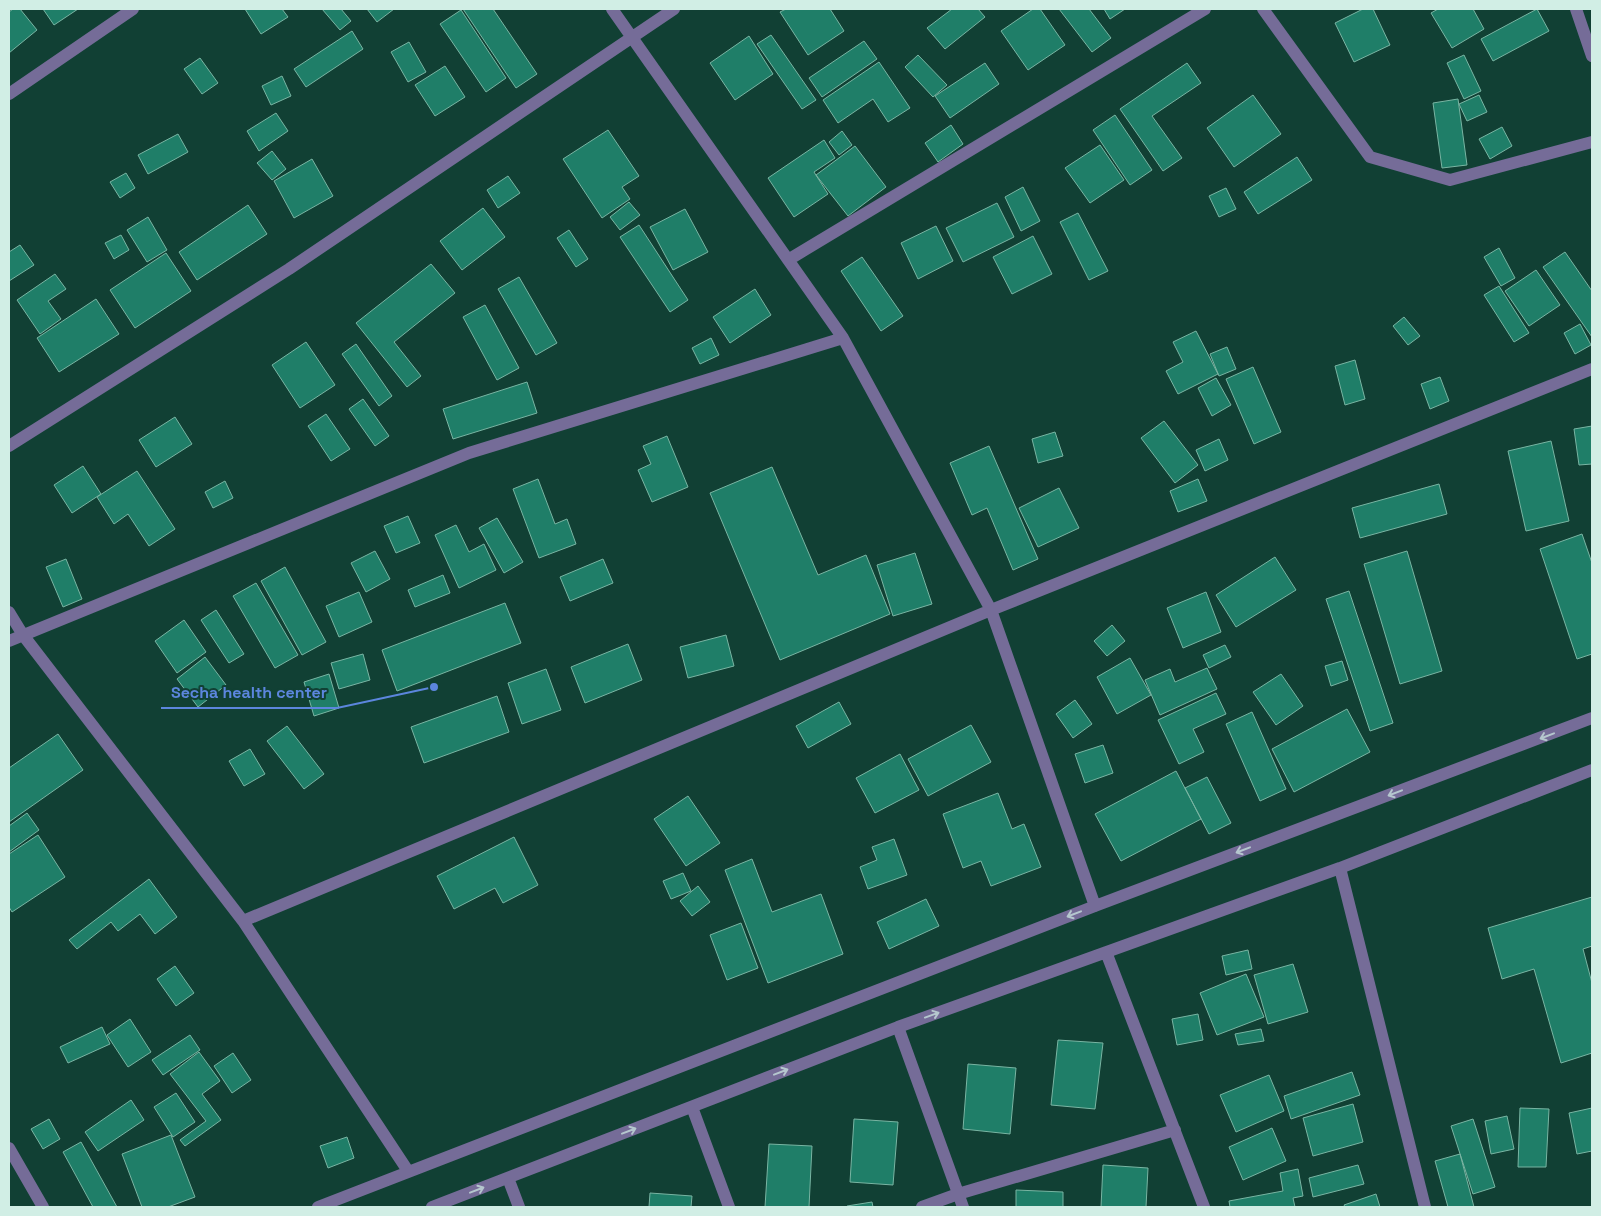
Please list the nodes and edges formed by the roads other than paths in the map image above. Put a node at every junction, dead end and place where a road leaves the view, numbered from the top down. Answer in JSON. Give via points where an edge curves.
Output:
{"nodes":[{"id":1,"x":134,"y":9,"type":"edge"},
{"id":2,"x":612,"y":9,"type":"edge"},
{"id":3,"x":674,"y":9,"type":"edge"},
{"id":4,"x":1204,"y":9,"type":"edge"},
{"id":5,"x":1263,"y":9,"type":"edge"},
{"id":6,"x":1576,"y":9,"type":"edge"},
{"id":7,"x":633,"y":37,"type":"junction"},
{"id":8,"x":1592,"y":56,"type":"edge"},
{"id":9,"x":9,"y":94,"type":"edge"},
{"id":10,"x":1592,"y":142,"type":"edge"},
{"id":11,"x":788,"y":260,"type":"junction"},
{"id":12,"x":843,"y":338,"type":"junction"},
{"id":13,"x":1592,"y":369,"type":"edge"},
{"id":14,"x":9,"y":446,"type":"edge"},
{"id":15,"x":991,"y":610,"type":"junction"},
{"id":16,"x":9,"y":612,"type":"edge"},
{"id":17,"x":23,"y":635,"type":"junction"},
{"id":18,"x":9,"y":641,"type":"edge"},
{"id":19,"x":1592,"y":718,"type":"edge"},
{"id":20,"x":1592,"y":770,"type":"edge"},
{"id":21,"x":1340,"y":868,"type":"junction"},
{"id":22,"x":1095,"y":906,"type":"junction"},
{"id":23,"x":243,"y":920,"type":"junction"},
{"id":24,"x":1106,"y":952,"type":"junction"},
{"id":25,"x":898,"y":1027,"type":"junction"},
{"id":26,"x":692,"y":1107,"type":"junction"},
{"id":27,"x":1175,"y":1130,"type":"junction"},
{"id":28,"x":9,"y":1148,"type":"edge"},
{"id":29,"x":408,"y":1171,"type":"junction"},
{"id":30,"x":508,"y":1178,"type":"junction"},
{"id":31,"x":958,"y":1194,"type":"junction"},
{"id":32,"x":43,"y":1207,"type":"edge"},
{"id":33,"x":318,"y":1207,"type":"edge"},
{"id":34,"x":432,"y":1207,"type":"edge"},
{"id":35,"x":519,"y":1207,"type":"edge"},
{"id":36,"x":730,"y":1207,"type":"edge"},
{"id":37,"x":922,"y":1207,"type":"edge"},
{"id":38,"x":963,"y":1207,"type":"edge"},
{"id":39,"x":1204,"y":1207,"type":"edge"},
{"id":40,"x":1425,"y":1207,"type":"edge"}],
"edges":[{"from":1,"to":9,"type":"street"},
{"from":2,"to":7,"type":"street"},
{"from":3,"to":7,"type":"street"},
{"from":4,"to":11,"type":"street"},
{"from":5,"to":10,"type":"street","via":[[1370,156],[1450,180]]},
{"from":6,"to":8,"type":"street"},
{"from":7,"to":11,"type":"street"},
{"from":7,"to":14,"type":"street","via":[[289,269]]},
{"from":11,"to":12,"type":"street"},
{"from":12,"to":15,"type":"street"},
{"from":12,"to":17,"type":"street","via":[[469,453]]},
{"from":13,"to":15,"type":"street"},
{"from":15,"to":22,"type":"street"},
{"from":15,"to":23,"type":"street"},
{"from":16,"to":17,"type":"street"},
{"from":17,"to":18,"type":"street"},
{"from":17,"to":23,"type":"street"},
{"from":19,"to":22,"type":"street","one_way":true},
{"from":20,"to":21,"type":"street"},
{"from":21,"to":24,"type":"street"},
{"from":21,"to":40,"type":"street"},
{"from":22,"to":29,"type":"street","one_way":true},
{"from":23,"to":29,"type":"street"},
{"from":25,"to":24,"type":"street","one_way":true},
{"from":24,"to":27,"type":"street"},
{"from":26,"to":25,"type":"street","one_way":true},
{"from":25,"to":31,"type":"street"},
{"from":30,"to":26,"type":"street","one_way":true},
{"from":26,"to":36,"type":"street"},
{"from":27,"to":31,"type":"street"},
{"from":27,"to":39,"type":"street"},
{"from":28,"to":32,"type":"street"},
{"from":29,"to":33,"type":"street"},
{"from":34,"to":30,"type":"street","one_way":true},
{"from":30,"to":35,"type":"street"},
{"from":31,"to":37,"type":"street"},
{"from":31,"to":38,"type":"street"}]}
